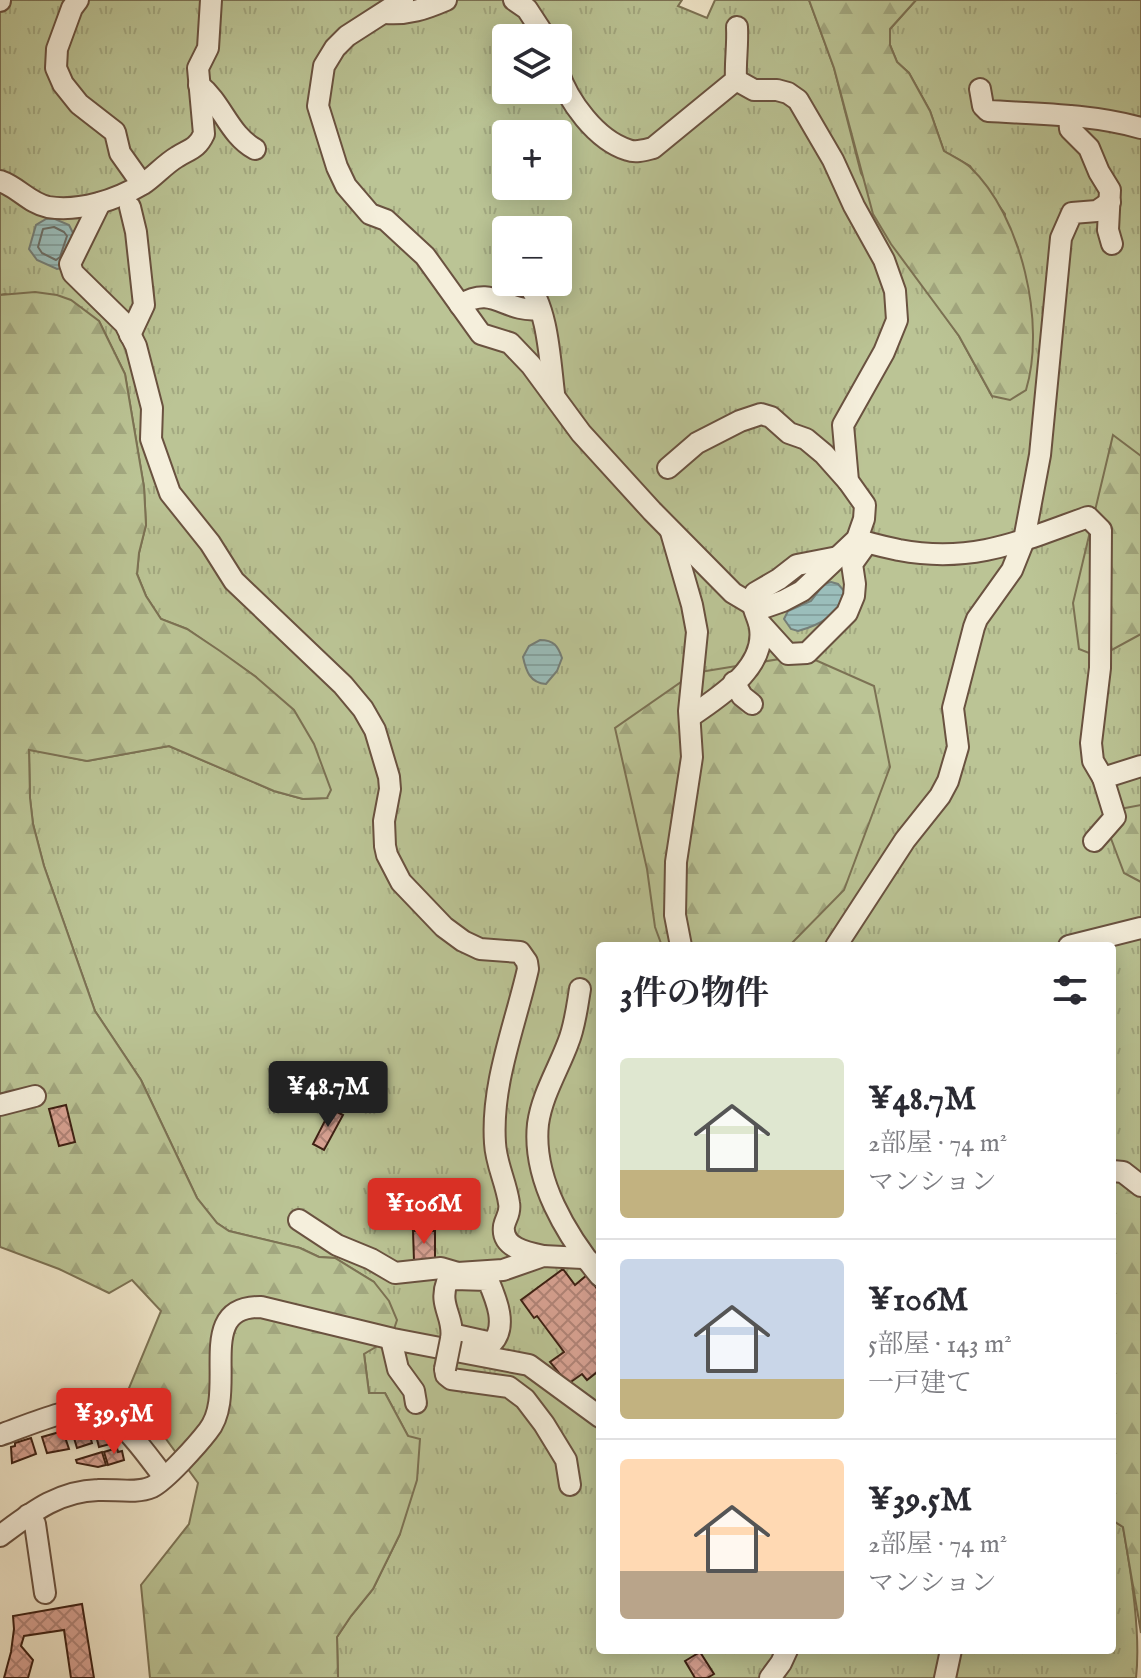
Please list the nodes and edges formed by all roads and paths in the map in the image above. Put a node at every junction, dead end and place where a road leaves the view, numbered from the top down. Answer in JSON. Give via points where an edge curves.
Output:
{"nodes":[{"id":1,"x":78,"y":0,"type":"edge"},
{"id":2,"x":211,"y":0,"type":"edge"},
{"id":3,"x":403,"y":0,"type":"edge"},
{"id":4,"x":446,"y":0,"type":"edge"},
{"id":5,"x":514,"y":0,"type":"edge"},
{"id":6,"x":381,"y":13,"type":"junction"},
{"id":7,"x":537,"y":24,"type":"edge"},
{"id":8,"x":737,"y":27,"type":"dead end"},
{"id":9,"x":736,"y":80,"type":"junction"},
{"id":10,"x":199,"y":85,"type":"junction"},
{"id":11,"x":980,"y":89,"type":"dead end"},
{"id":12,"x":572,"y":100,"type":"edge"},
{"id":13,"x":1069,"y":116,"type":"junction"},
{"id":14,"x":1141,"y":128,"type":"edge"},
{"id":15,"x":255,"y":149,"type":"dead end"},
{"id":16,"x":0,"y":181,"type":"edge"},
{"id":17,"x":142,"y":184,"type":"junction"},
{"id":18,"x":1110,"y":202,"type":"junction"},
{"id":19,"x":100,"y":203,"type":"junction"},
{"id":20,"x":130,"y":207,"type":"dead end"},
{"id":21,"x":1112,"y":244,"type":"dead end"},
{"id":22,"x":533,"y":296,"type":"edge"},
{"id":23,"x":460,"y":305,"type":"junction"},
{"id":24,"x":539,"y":309,"type":"junction"},
{"id":25,"x":130,"y":335,"type":"junction"},
{"id":26,"x":554,"y":393,"type":"junction"},
{"id":27,"x":668,"y":468,"type":"dead end"},
{"id":28,"x":848,"y":481,"type":"junction"},
{"id":29,"x":670,"y":529,"type":"junction"},
{"id":30,"x":1024,"y":540,"type":"junction"},
{"id":31,"x":862,"y":541,"type":"junction"},
{"id":32,"x":756,"y":614,"type":"junction"},
{"id":33,"x":734,"y":682,"type":"junction"},
{"id":34,"x":752,"y":704,"type":"dead end"},
{"id":35,"x":690,"y":717,"type":"junction"},
{"id":36,"x":1141,"y":766,"type":"edge"},
{"id":37,"x":1103,"y":778,"type":"junction"},
{"id":38,"x":1094,"y":841,"type":"dead end"},
{"id":39,"x":1141,"y":928,"type":"edge"},
{"id":40,"x":680,"y":942,"type":"edge"},
{"id":41,"x":839,"y":942,"type":"edge"},
{"id":42,"x":1085,"y":942,"type":"edge"},
{"id":43,"x":580,"y":989,"type":"dead end"},
{"id":44,"x":35,"y":1096,"type":"dead end"},
{"id":45,"x":0,"y":1105,"type":"edge"},
{"id":46,"x":1116,"y":1171,"type":"edge"},
{"id":47,"x":1141,"y":1186,"type":"edge"},
{"id":48,"x":299,"y":1220,"type":"dead end"},
{"id":49,"x":511,"y":1245,"type":"junction"},
{"id":50,"x":543,"y":1256,"type":"junction"},
{"id":51,"x":595,"y":1268,"type":"edge"},
{"id":52,"x":503,"y":1270,"type":"junction"},
{"id":53,"x":452,"y":1336,"type":"dead end"},
{"id":54,"x":391,"y":1339,"type":"junction"},
{"id":55,"x":529,"y":1365,"type":"junction"},
{"id":56,"x":509,"y":1387,"type":"junction"},
{"id":57,"x":416,"y":1403,"type":"dead end"},
{"id":58,"x":596,"y":1414,"type":"edge"},
{"id":59,"x":0,"y":1435,"type":"edge"},
{"id":60,"x":164,"y":1477,"type":"junction"},
{"id":61,"x":570,"y":1485,"type":"dead end"},
{"id":62,"x":28,"y":1515,"type":"junction"},
{"id":63,"x":0,"y":1536,"type":"edge"},
{"id":64,"x":45,"y":1593,"type":"dead end"},
{"id":65,"x":785,"y":1654,"type":"edge"},
{"id":66,"x":950,"y":1654,"type":"edge"},
{"id":67,"x":770,"y":1678,"type":"edge"},
{"id":68,"x":945,"y":1678,"type":"edge"}],
"edges":[{"from":1,"to":17,"type":"street","via":[[57,49],[56,68],[79,104],[115,132],[120,153]]},
{"from":2,"to":10,"type":"street"},
{"from":3,"to":6,"type":"street"},
{"from":4,"to":6,"type":"street","via":[[402,14]]},
{"from":5,"to":7,"type":"street"},
{"from":6,"to":23,"type":"street","via":[[335,48],[324,66],[318,106],[346,186],[370,214],[386,220],[425,256]]},
{"from":8,"to":9,"type":"street"},
{"from":9,"to":12,"type":"street","via":[[653,148],[630,151],[610,142]]},
{"from":9,"to":28,"type":"street","via":[[798,100],[884,260],[895,291],[897,320],[843,425]]},
{"from":10,"to":15,"type":"street","via":[[244,143]]},
{"from":10,"to":17,"type":"street","via":[[203,138]]},
{"from":11,"to":13,"type":"street","via":[[988,111]]},
{"from":13,"to":14,"type":"street"},
{"from":13,"to":18,"type":"street","via":[[1070,129],[1089,148],[1110,190]]},
{"from":16,"to":19,"type":"street","via":[[45,206],[66,209]]},
{"from":17,"to":19,"type":"street"},
{"from":18,"to":21,"type":"street"},
{"from":18,"to":30,"type":"street","via":[[1097,211],[1072,213],[1061,238],[1040,455]]},
{"from":19,"to":25,"type":"street","via":[[70,264]]},
{"from":20,"to":25,"type":"street","via":[[144,305]]},
{"from":22,"to":24,"type":"street"},
{"from":23,"to":24,"type":"street","via":[[484,296],[523,311]]},
{"from":23,"to":26,"type":"street","via":[[481,334],[510,343]]},
{"from":24,"to":26,"type":"street"},
{"from":25,"to":49,"type":"street","via":[[152,408],[151,439],[170,493],[234,581],[343,685],[375,730],[389,777],[385,846],[401,882],[463,941],[480,949],[520,952],[527,962],[495,1118],[497,1163],[510,1215],[504,1226]]},
{"from":26,"to":29,"type":"street","via":[[581,433]]},
{"from":27,"to":28,"type":"street","via":[[697,443],[761,414],[806,439]]},
{"from":28,"to":31,"type":"street","via":[[865,505]]},
{"from":29,"to":32,"type":"street"},
{"from":29,"to":35,"type":"street","via":[[697,632]]},
{"from":30,"to":31,"type":"street","via":[[945,556]]},
{"from":30,"to":37,"type":"street","via":[[1088,517],[1101,530],[1100,668],[1091,743]]},
{"from":30,"to":41,"type":"street","via":[[1012,570],[977,619],[969,643],[953,708],[958,747],[948,781]]},
{"from":31,"to":32,"type":"street","via":[[802,591]]},
{"from":31,"to":32,"type":"street","via":[[852,564],[854,596],[847,613],[807,653],[788,654]]},
{"from":32,"to":33,"type":"street","via":[[761,634],[755,660]]},
{"from":33,"to":34,"type":"street"},
{"from":33,"to":35,"type":"street"},
{"from":35,"to":40,"type":"street","via":[[692,757],[676,862]]},
{"from":36,"to":37,"type":"street"},
{"from":37,"to":38,"type":"street","via":[[1115,817]]},
{"from":39,"to":42,"type":"street"},
{"from":43,"to":51,"type":"street","via":[[570,1040],[547,1093],[539,1133],[552,1203]]},
{"from":44,"to":45,"type":"street"},
{"from":46,"to":47,"type":"street"},
{"from":48,"to":52,"type":"street","via":[[395,1273]]},
{"from":49,"to":50,"type":"street"},
{"from":49,"to":52,"type":"street","via":[[512,1258]]},
{"from":50,"to":51,"type":"street","via":[[583,1258]]},
{"from":50,"to":52,"type":"street"},
{"from":53,"to":56,"type":"street","bridge":true,"via":[[445,1369],[451,1379]]},
{"from":54,"to":55,"type":"street"},
{"from":54,"to":57,"type":"street","via":[[398,1369]]},
{"from":54,"to":60,"type":"street","via":[[261,1307],[232,1315],[222,1329],[221,1396],[214,1424]]},
{"from":55,"to":56,"type":"street"},
{"from":55,"to":58,"type":"street"},
{"from":56,"to":61,"type":"street","via":[[525,1399],[534,1421],[566,1460]]},
{"from":59,"to":60,"type":"street","via":[[75,1411],[98,1411],[118,1422]]},
{"from":60,"to":62,"type":"street","via":[[143,1490],[69,1494]]},
{"from":62,"to":63,"type":"street"},
{"from":62,"to":64,"type":"street","via":[[35,1524]]},
{"from":65,"to":67,"type":"street"},
{"from":66,"to":68,"type":"street"}]}
